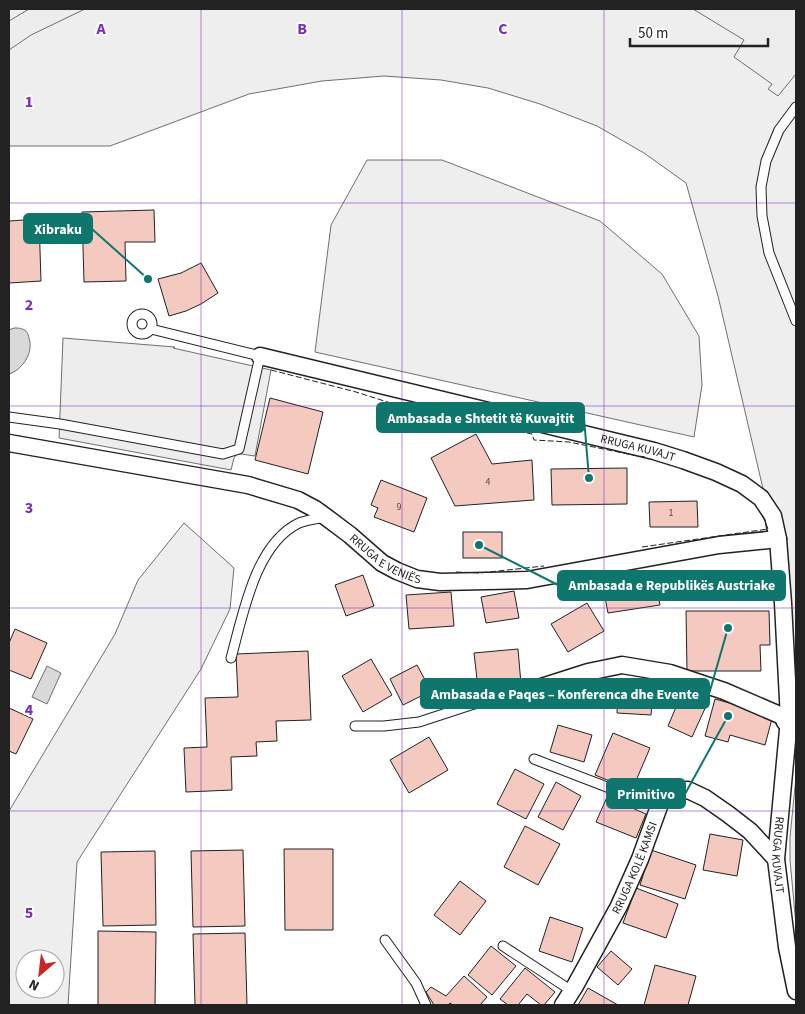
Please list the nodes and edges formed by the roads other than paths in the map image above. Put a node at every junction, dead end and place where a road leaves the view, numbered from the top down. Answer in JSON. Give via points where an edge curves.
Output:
{"nodes":[{"id":1,"x":796,"y":107,"type":"edge"},
{"id":2,"x":796,"y":321,"type":"edge"},
{"id":3,"x":152,"y":329,"type":"dead end"},
{"id":4,"x":260,"y":356,"type":"junction"},
{"id":5,"x":9,"y":417,"type":"edge"},
{"id":6,"x":9,"y":443,"type":"edge"},
{"id":7,"x":326,"y":517,"type":"junction"},
{"id":8,"x":778,"y":539,"type":"junction"},
{"id":9,"x":231,"y":658,"type":"dead end"},
{"id":10,"x":516,"y":695,"type":"joint"},
{"id":11,"x":792,"y":720,"type":"edge"},
{"id":12,"x":355,"y":726,"type":"dead end"},
{"id":13,"x":534,"y":759,"type":"dead end"},
{"id":14,"x":659,"y":807,"type":"junction"},
{"id":15,"x":776,"y":859,"type":"junction"},
{"id":16,"x":385,"y":940,"type":"dead end"},
{"id":17,"x":503,"y":946,"type":"dead end"},
{"id":18,"x":572,"y":991,"type":"junction"},
{"id":19,"x":796,"y":991,"type":"edge"},
{"id":20,"x":426,"y":1005,"type":"edge"},
{"id":21,"x":563,"y":1005,"type":"edge"}],
"edges":[{"from":1,"to":2,"type":"lane","via":[[779,130],[766,161],[761,188],[769,253]]},
{"from":3,"to":4,"type":"lane"},
{"from":4,"to":5,"type":"lane","via":[[238,449],[223,454]]},
{"from":4,"to":8,"type":"street","name":"RRUGA KUVAJT","via":[[684,460],[742,484],[761,498],[773,516]]},
{"from":6,"to":7,"type":"street","name":"RRUGA E VENIËS","via":[[248,485],[298,500]]},
{"from":7,"to":8,"type":"street","name":"RRUGA E VENIËS","via":[[397,572],[440,582],[527,580],[718,545]]},
{"from":7,"to":9,"type":"lane","via":[[300,523],[282,535],[265,556],[251,586]]},
{"from":8,"to":11,"type":"street","name":"RRUGA KUVAJT"},
{"from":10,"to":11,"type":"street","via":[[588,672],[622,665],[670,673],[724,691]]},
{"from":10,"to":12,"type":"lane","via":[[474,704],[419,722]]},
{"from":11,"to":15,"type":"street","name":"RRUGA KUVAJT"},
{"from":13,"to":14,"type":"lane"},
{"from":14,"to":15,"type":"street","name":"RRUGA KOLË KAMSI","via":[[672,792],[688,790],[743,825]]},
{"from":14,"to":18,"type":"street","name":"RRUGA KOLË KAMSI","via":[[619,906]]},
{"from":15,"to":19,"type":"street","name":"RRUGA KUVAJT"},
{"from":16,"to":20,"type":"lane","via":[[416,983]]},
{"from":17,"to":18,"type":"lane"},
{"from":18,"to":21,"type":"street","name":"RRUGA KOLË KAMSI"}]}
